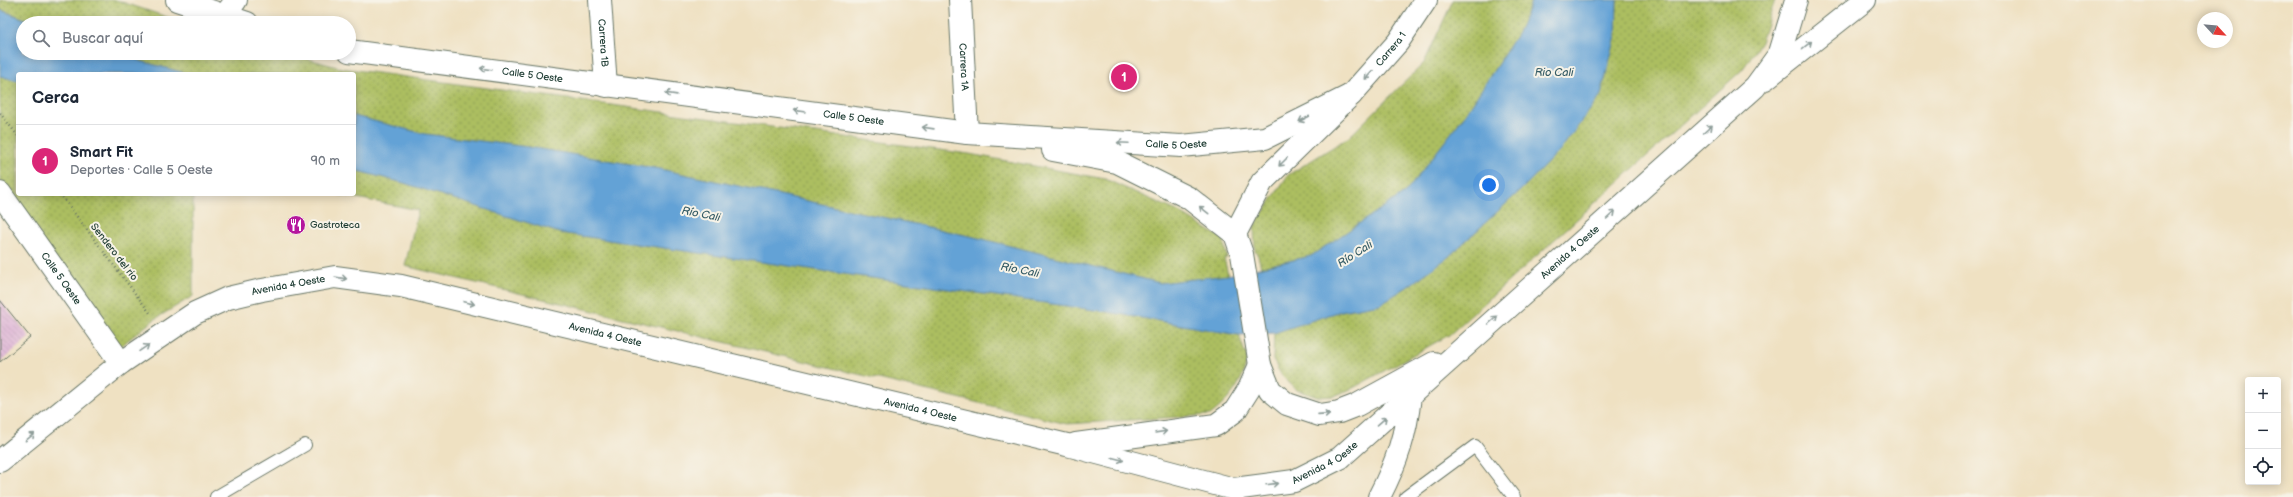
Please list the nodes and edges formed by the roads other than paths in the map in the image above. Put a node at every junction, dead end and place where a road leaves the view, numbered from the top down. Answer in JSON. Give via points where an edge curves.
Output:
{"nodes":[{"id":1,"x":177,"y":0,"type":"edge"},
{"id":2,"x":600,"y":0,"type":"edge"},
{"id":3,"x":960,"y":0,"type":"edge"},
{"id":4,"x":1426,"y":0,"type":"edge"},
{"id":5,"x":1796,"y":0,"type":"edge"},
{"id":6,"x":1865,"y":0,"type":"edge"},
{"id":7,"x":230,"y":8,"type":"edge"},
{"id":8,"x":239,"y":16,"type":"edge"},
{"id":9,"x":356,"y":52,"type":"edge"},
{"id":10,"x":606,"y":86,"type":"junction"},
{"id":11,"x":1755,"y":87,"type":"junction"},
{"id":12,"x":1351,"y":95,"type":"junction"},
{"id":13,"x":967,"y":133,"type":"junction"},
{"id":14,"x":0,"y":193,"type":"edge"},
{"id":15,"x":1238,"y":244,"type":"junction"},
{"id":16,"x":1464,"y":346,"type":"junction"},
{"id":17,"x":1259,"y":357,"type":"junction"},
{"id":18,"x":121,"y":363,"type":"junction"},
{"id":19,"x":1410,"y":396,"type":"junction"},
{"id":20,"x":305,"y":445,"type":"dead end"},
{"id":21,"x":1067,"y":445,"type":"junction"},
{"id":22,"x":0,"y":461,"type":"edge"},
{"id":23,"x":216,"y":497,"type":"edge"},
{"id":24,"x":1379,"y":497,"type":"edge"},
{"id":25,"x":1406,"y":497,"type":"edge"},
{"id":26,"x":1514,"y":497,"type":"edge"}],
"edges":[{"from":1,"to":7,"type":"main road"},
{"from":2,"to":10,"type":"main road","name":"Carrera 1B"},
{"from":3,"to":13,"type":"main road","name":"Carrera 1A"},
{"from":4,"to":12,"type":"main road","name":"Carrera 1","one_way":true,"via":[[1398,42]]},
{"from":5,"to":11,"type":"main road","name":"Avenida 4 Oeste","via":[[1780,53]]},
{"from":11,"to":6,"type":"main road","name":"Avenida 4 Oeste","one_way":true},
{"from":7,"to":8,"type":"main road"},
{"from":10,"to":9,"type":"main road","name":"Calle 5 Oeste","one_way":true},
{"from":13,"to":10,"type":"main road","name":"Calle 5 Oeste","one_way":true},
{"from":16,"to":11,"type":"main road","name":"Avenida 4 Oeste","one_way":true},
{"from":12,"to":13,"type":"main road","name":"Calle 5 Oeste","one_way":true,"via":[[1265,138],[1181,146]]},
{"from":12,"to":15,"type":"main road","name":"Carrera 1","one_way":true,"via":[[1262,182]]},
{"from":15,"to":13,"type":"main road","one_way":true,"via":[[1189,198],[1117,162]]},
{"from":14,"to":18,"type":"main road","name":"Calle 5 Oeste"},
{"from":15,"to":17,"type":"main road"},
{"from":17,"to":16,"type":"main road","one_way":true,"via":[[1270,390],[1287,404],[1320,415],[1339,412],[1357,405]]},
{"from":16,"to":19,"type":"main road","name":"Avenida 4 Oeste"},
{"from":21,"to":17,"type":"main road","one_way":true,"via":[[1216,425],[1235,411],[1249,390]]},
{"from":18,"to":21,"type":"main road","name":"Avenida 4 Oeste","one_way":true,"via":[[196,313],[228,298],[335,277],[401,286]]},
{"from":22,"to":18,"type":"main road","name":"Avenida 4 Oeste","one_way":true},
{"from":21,"to":19,"type":"main road","name":"Avenida 4 Oeste","one_way":true,"via":[[1234,489],[1294,482],[1340,458]]},
{"from":19,"to":24,"type":"main road","via":[[1401,451]]},
{"from":20,"to":23,"type":"lane"},
{"from":25,"to":26,"type":"lane","via":[[1475,446]]}]}
